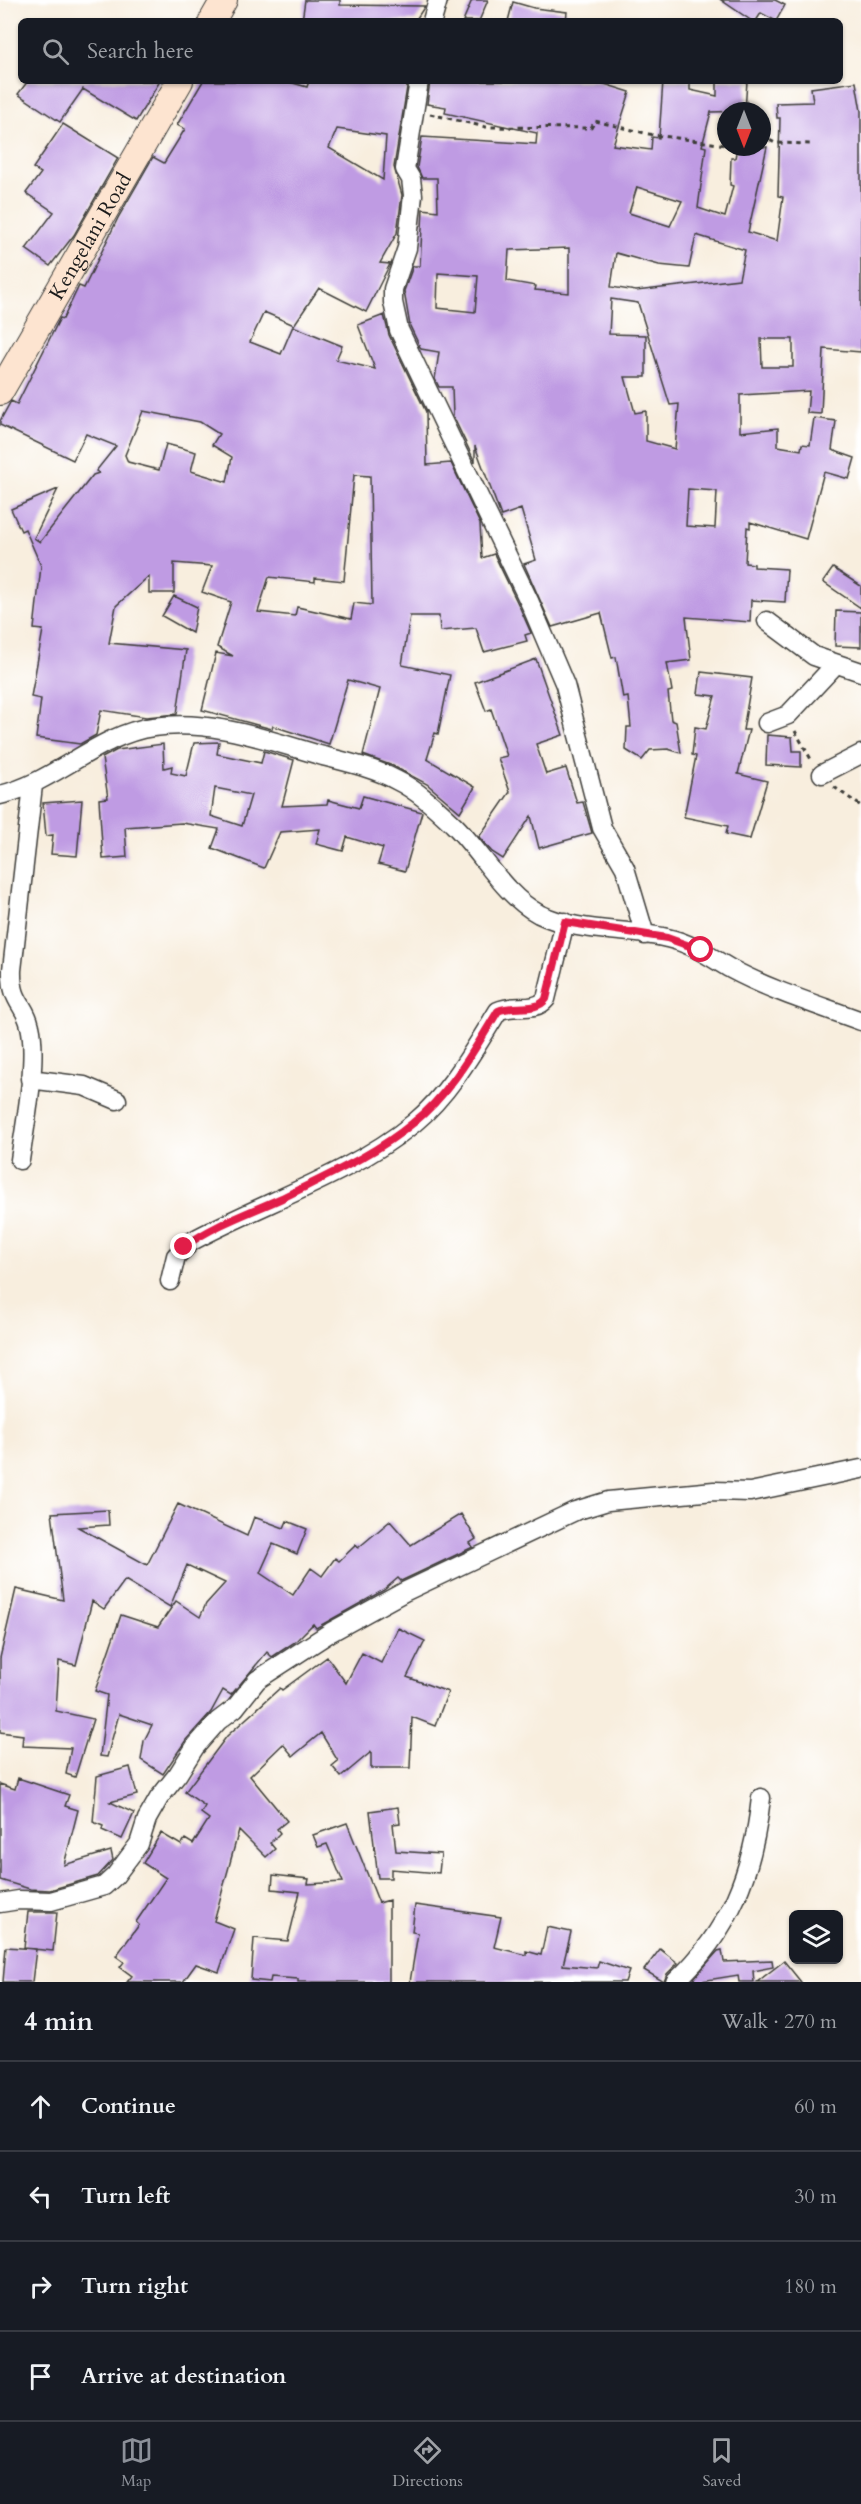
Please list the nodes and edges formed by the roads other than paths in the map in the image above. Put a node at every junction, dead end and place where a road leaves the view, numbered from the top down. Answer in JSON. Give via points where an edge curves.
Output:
{"nodes":[{"id":1,"x":224,"y":0,"type":"edge"},
{"id":2,"x":438,"y":0,"type":"edge"},
{"id":3,"x":214,"y":18,"type":"edge"},
{"id":4,"x":433,"y":18,"type":"edge"},
{"id":5,"x":178,"y":84,"type":"edge"},
{"id":6,"x":418,"y":84,"type":"edge"},
{"id":7,"x":0,"y":392,"type":"edge"},
{"id":8,"x":767,"y":621,"type":"dead end"},
{"id":9,"x":836,"y":665,"type":"junction"},
{"id":10,"x":861,"y":672,"type":"edge"},
{"id":11,"x":767,"y":723,"type":"dead end"},
{"id":12,"x":861,"y":754,"type":"edge"},
{"id":13,"x":822,"y":774,"type":"dead end"},
{"id":14,"x":33,"y":785,"type":"junction"},
{"id":15,"x":0,"y":795,"type":"edge"},
{"id":16,"x":565,"y":922,"type":"junction"},
{"id":17,"x":645,"y":935,"type":"junction"},
{"id":18,"x":861,"y":1021,"type":"edge"},
{"id":19,"x":30,"y":1079,"type":"junction"},
{"id":20,"x":117,"y":1100,"type":"dead end"},
{"id":21,"x":20,"y":1160,"type":"dead end"},
{"id":22,"x":170,"y":1281,"type":"dead end"},
{"id":23,"x":861,"y":1468,"type":"edge"},
{"id":24,"x":761,"y":1798,"type":"dead end"},
{"id":25,"x":0,"y":1904,"type":"edge"},
{"id":26,"x":675,"y":1982,"type":"edge"}],
"edges":[{"from":1,"to":3,"type":"main road"},
{"from":2,"to":4,"type":"street"},
{"from":5,"to":7,"type":"main road","name":"Kengelani Road"},
{"from":6,"to":17,"type":"street","via":[[405,169],[411,178],[413,195],[407,248],[393,289],[399,330],[530,603],[565,685],[602,828],[625,868]]},
{"from":8,"to":9,"type":"street","via":[[814,656]]},
{"from":9,"to":10,"type":"street"},
{"from":9,"to":11,"type":"street","via":[[788,715]]},
{"from":12,"to":13,"type":"street"},
{"from":14,"to":15,"type":"street"},
{"from":14,"to":16,"type":"street","via":[[117,739],[152,727],[228,728],[401,782],[453,825],[513,894],[539,914]]},
{"from":14,"to":19,"type":"street","via":[[11,982],[30,1026]]},
{"from":16,"to":17,"type":"street"},
{"from":16,"to":22,"type":"street","via":[[546,999],[536,1007],[506,1007],[498,1011],[448,1089],[413,1123],[317,1180],[192,1241],[176,1256]]},
{"from":17,"to":18,"type":"street","via":[[701,950],[731,969]]},
{"from":19,"to":20,"type":"street","via":[[84,1086]]},
{"from":19,"to":21,"type":"street"},
{"from":23,"to":25,"type":"street","via":[[750,1492],[714,1491],[608,1501],[575,1511],[414,1587],[331,1632],[258,1680],[195,1747],[159,1798],[139,1844],[104,1886],[51,1901]]},
{"from":24,"to":26,"type":"street","via":[[746,1878],[708,1945]]}]}
